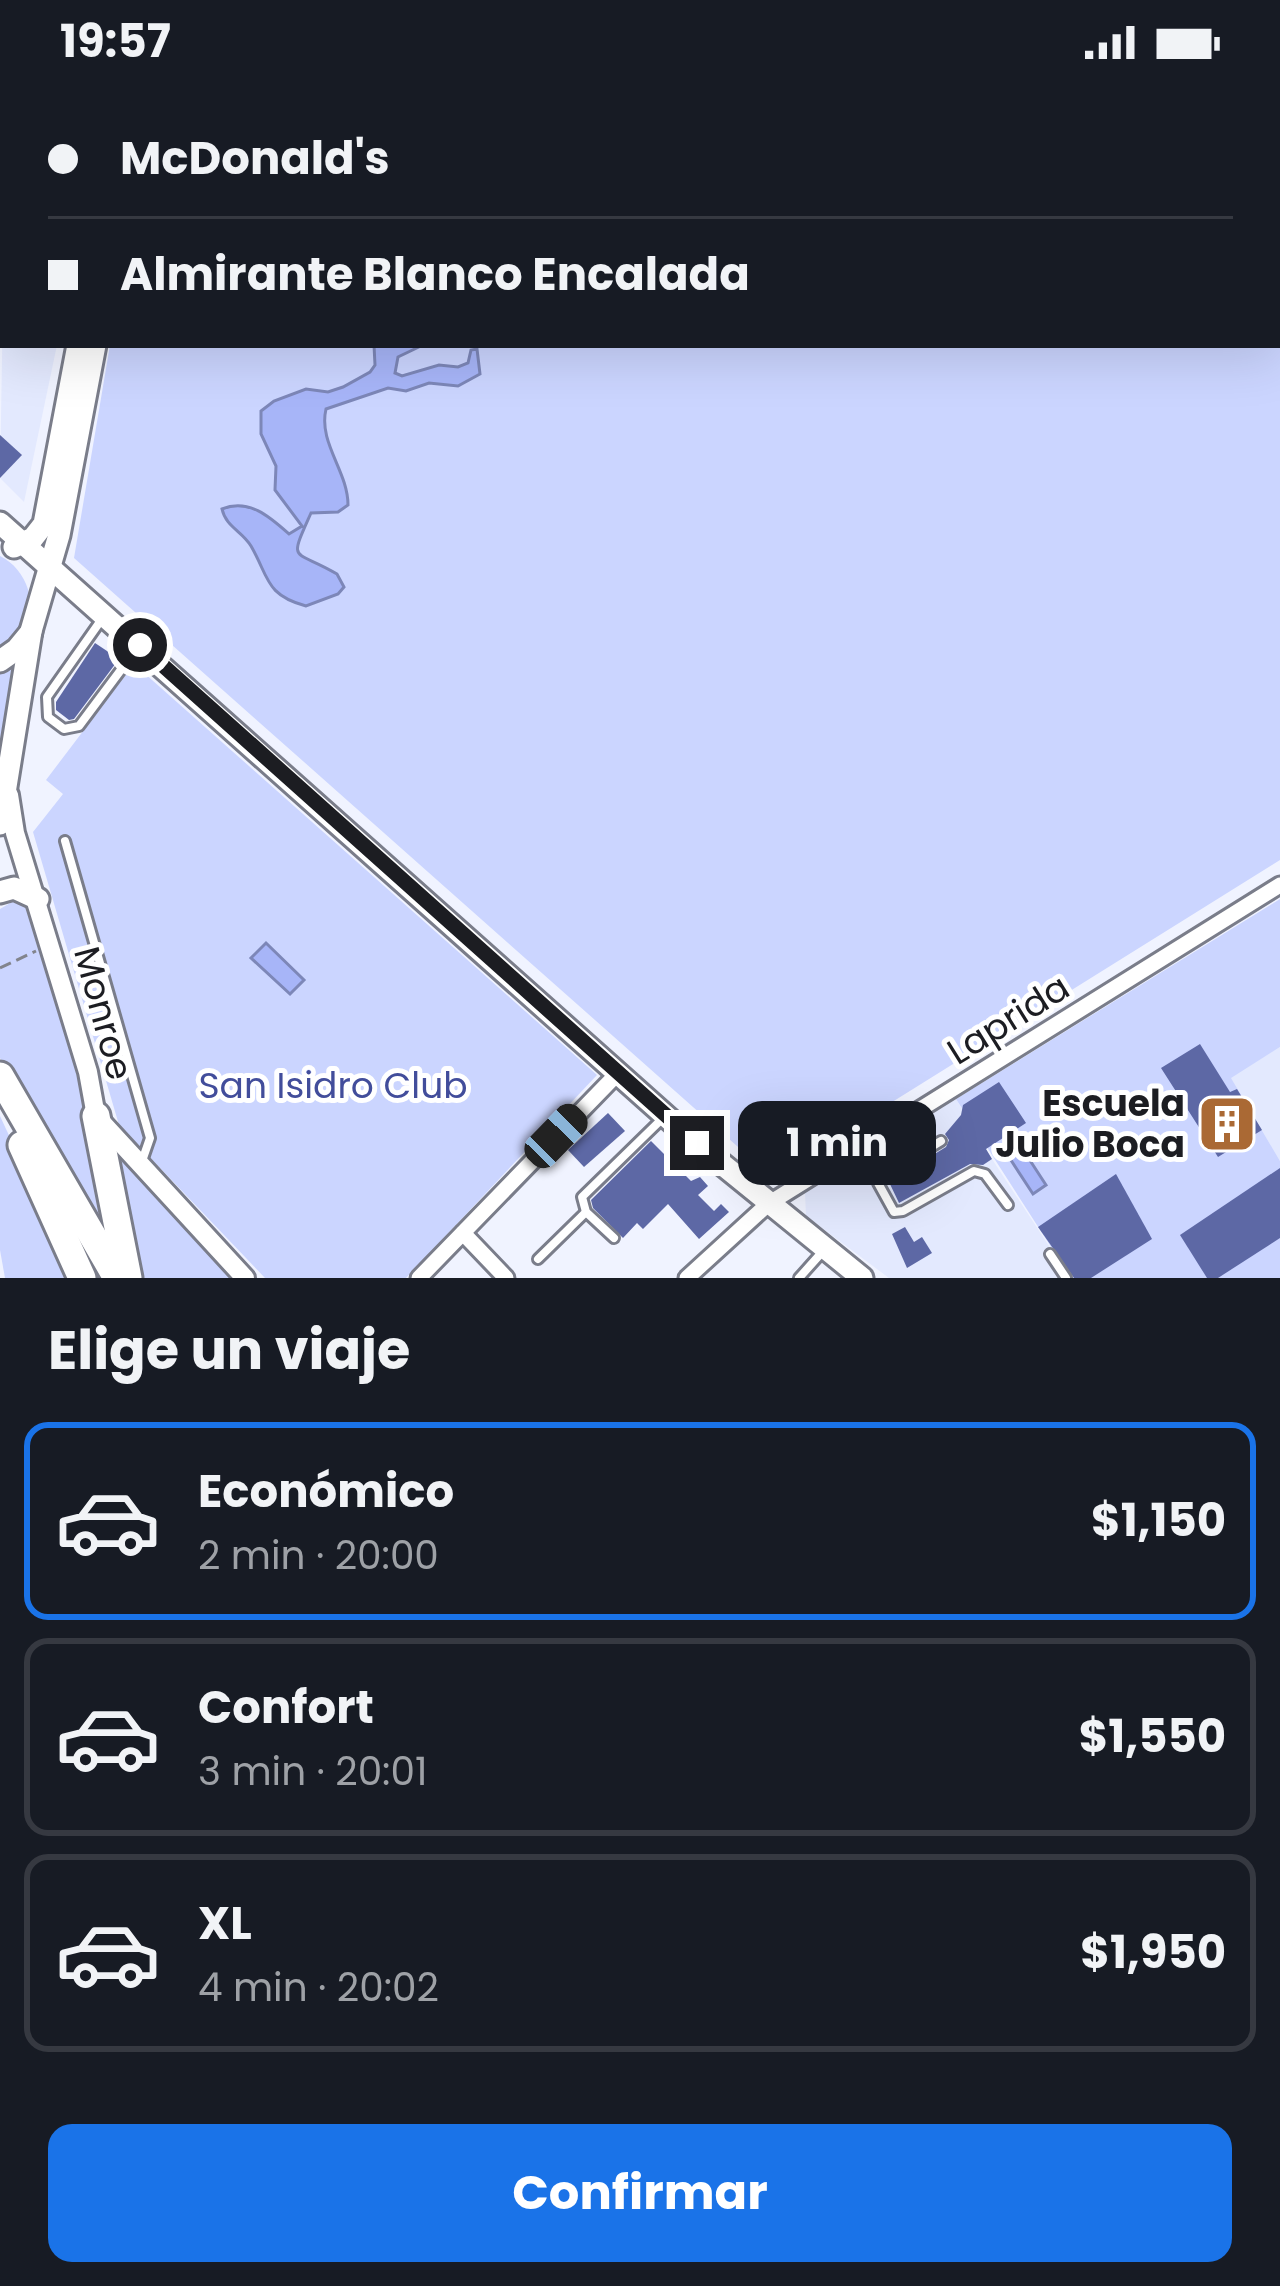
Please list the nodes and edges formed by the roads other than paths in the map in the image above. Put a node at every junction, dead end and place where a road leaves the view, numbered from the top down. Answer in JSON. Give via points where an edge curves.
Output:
{"nodes":[{"id":1,"x":77,"y":348,"type":"edge"},
{"id":2,"x":94,"y":348,"type":"edge"},
{"id":3,"x":0,"y":524,"type":"edge"},
{"id":4,"x":15,"y":548,"type":"edge"},
{"id":5,"x":49,"y":565,"type":"junction"},
{"id":6,"x":36,"y":608,"type":"junction"},
{"id":7,"x":105,"y":615,"type":"junction"},
{"id":8,"x":31,"y":631,"type":"junction"},
{"id":9,"x":140,"y":645,"type":"junction"},
{"id":10,"x":0,"y":661,"type":"edge"},
{"id":11,"x":8,"y":785,"type":"junction"},
{"id":12,"x":0,"y":824,"type":"edge"},
{"id":13,"x":65,"y":841,"type":"dead end"},
{"id":14,"x":1280,"y":885,"type":"edge"},
{"id":15,"x":0,"y":892,"type":"edge"},
{"id":16,"x":38,"y":899,"type":"junction"},
{"id":17,"x":619,"y":1072,"type":"junction"},
{"id":18,"x":0,"y":1076,"type":"edge"},
{"id":19,"x":0,"y":1089,"type":"edge"},
{"id":20,"x":666,"y":1115,"type":"junction"},
{"id":21,"x":96,"y":1116,"type":"junction"},
{"id":22,"x":941,"y":1141,"type":"dead end"},
{"id":23,"x":863,"y":1145,"type":"junction"},
{"id":24,"x":141,"y":1165,"type":"junction"},
{"id":25,"x":884,"y":1176,"type":"junction"},
{"id":26,"x":768,"y":1204,"type":"junction"},
{"id":27,"x":1008,"y":1205,"type":"dead end"},
{"id":28,"x":586,"y":1212,"type":"junction"},
{"id":29,"x":463,"y":1233,"type":"junction"},
{"id":30,"x":614,"y":1238,"type":"dead end"},
{"id":31,"x":824,"y":1249,"type":"junction"},
{"id":32,"x":1050,"y":1255,"type":"dead end"},
{"id":33,"x":538,"y":1259,"type":"dead end"},
{"id":34,"x":853,"y":1276,"type":"edge"},
{"id":35,"x":82,"y":1278,"type":"edge"},
{"id":36,"x":117,"y":1278,"type":"edge"},
{"id":37,"x":128,"y":1278,"type":"edge"},
{"id":38,"x":245,"y":1278,"type":"edge"},
{"id":39,"x":419,"y":1278,"type":"edge"},
{"id":40,"x":506,"y":1278,"type":"edge"},
{"id":41,"x":687,"y":1278,"type":"edge"},
{"id":42,"x":799,"y":1278,"type":"edge"},
{"id":43,"x":1066,"y":1278,"type":"edge"}],
"edges":[{"from":1,"to":4,"type":"main road","via":[[44,524]]},
{"from":2,"to":5,"type":"main road"},
{"from":3,"to":4,"type":"main road"},
{"from":4,"to":5,"type":"main road"},
{"from":4,"to":6,"type":"main road","via":[[34,581]]},
{"from":5,"to":6,"type":"main road"},
{"from":5,"to":7,"type":"main road"},
{"from":6,"to":8,"type":"main road"},
{"from":7,"to":9,"type":"main road"},
{"from":7,"to":9,"type":"lane","via":[[47,697],[48,717],[64,729],[79,726]]},
{"from":8,"to":10,"type":"main road"},
{"from":8,"to":11,"type":"main road"},
{"from":9,"to":17,"type":"main road"},
{"from":11,"to":12,"type":"main road"},
{"from":11,"to":16,"type":"street","name":"Monroe"},
{"from":13,"to":24,"type":"lane","via":[[150,1138]]},
{"from":14,"to":23,"type":"street","name":"Laprida"},
{"from":15,"to":16,"type":"main road","via":[[14,888]]},
{"from":16,"to":21,"type":"street","name":"Monroe"},
{"from":17,"to":20,"type":"main road"},
{"from":17,"to":29,"type":"street"},
{"from":18,"to":36,"type":"highway"},
{"from":19,"to":35,"type":"highway"},
{"from":20,"to":26,"type":"main road"},
{"from":20,"to":28,"type":"lane","via":[[582,1197]]},
{"from":21,"to":24,"type":"street","name":"Monroe"},
{"from":21,"to":37,"type":"highway"},
{"from":22,"to":25,"type":"lane"},
{"from":23,"to":25,"type":"lane"},
{"from":23,"to":26,"type":"street","name":"Laprida"},
{"from":24,"to":38,"type":"street","name":"Monroe"},
{"from":25,"to":27,"type":"lane","via":[[880,1191],[894,1212],[974,1171]]},
{"from":26,"to":31,"type":"main road"},
{"from":26,"to":41,"type":"street","name":"Laprida"},
{"from":28,"to":30,"type":"lane"},
{"from":28,"to":33,"type":"lane"},
{"from":29,"to":39,"type":"street"},
{"from":29,"to":40,"type":"street"},
{"from":31,"to":34,"type":"main road"},
{"from":31,"to":42,"type":"lane"},
{"from":32,"to":43,"type":"lane"}]}
